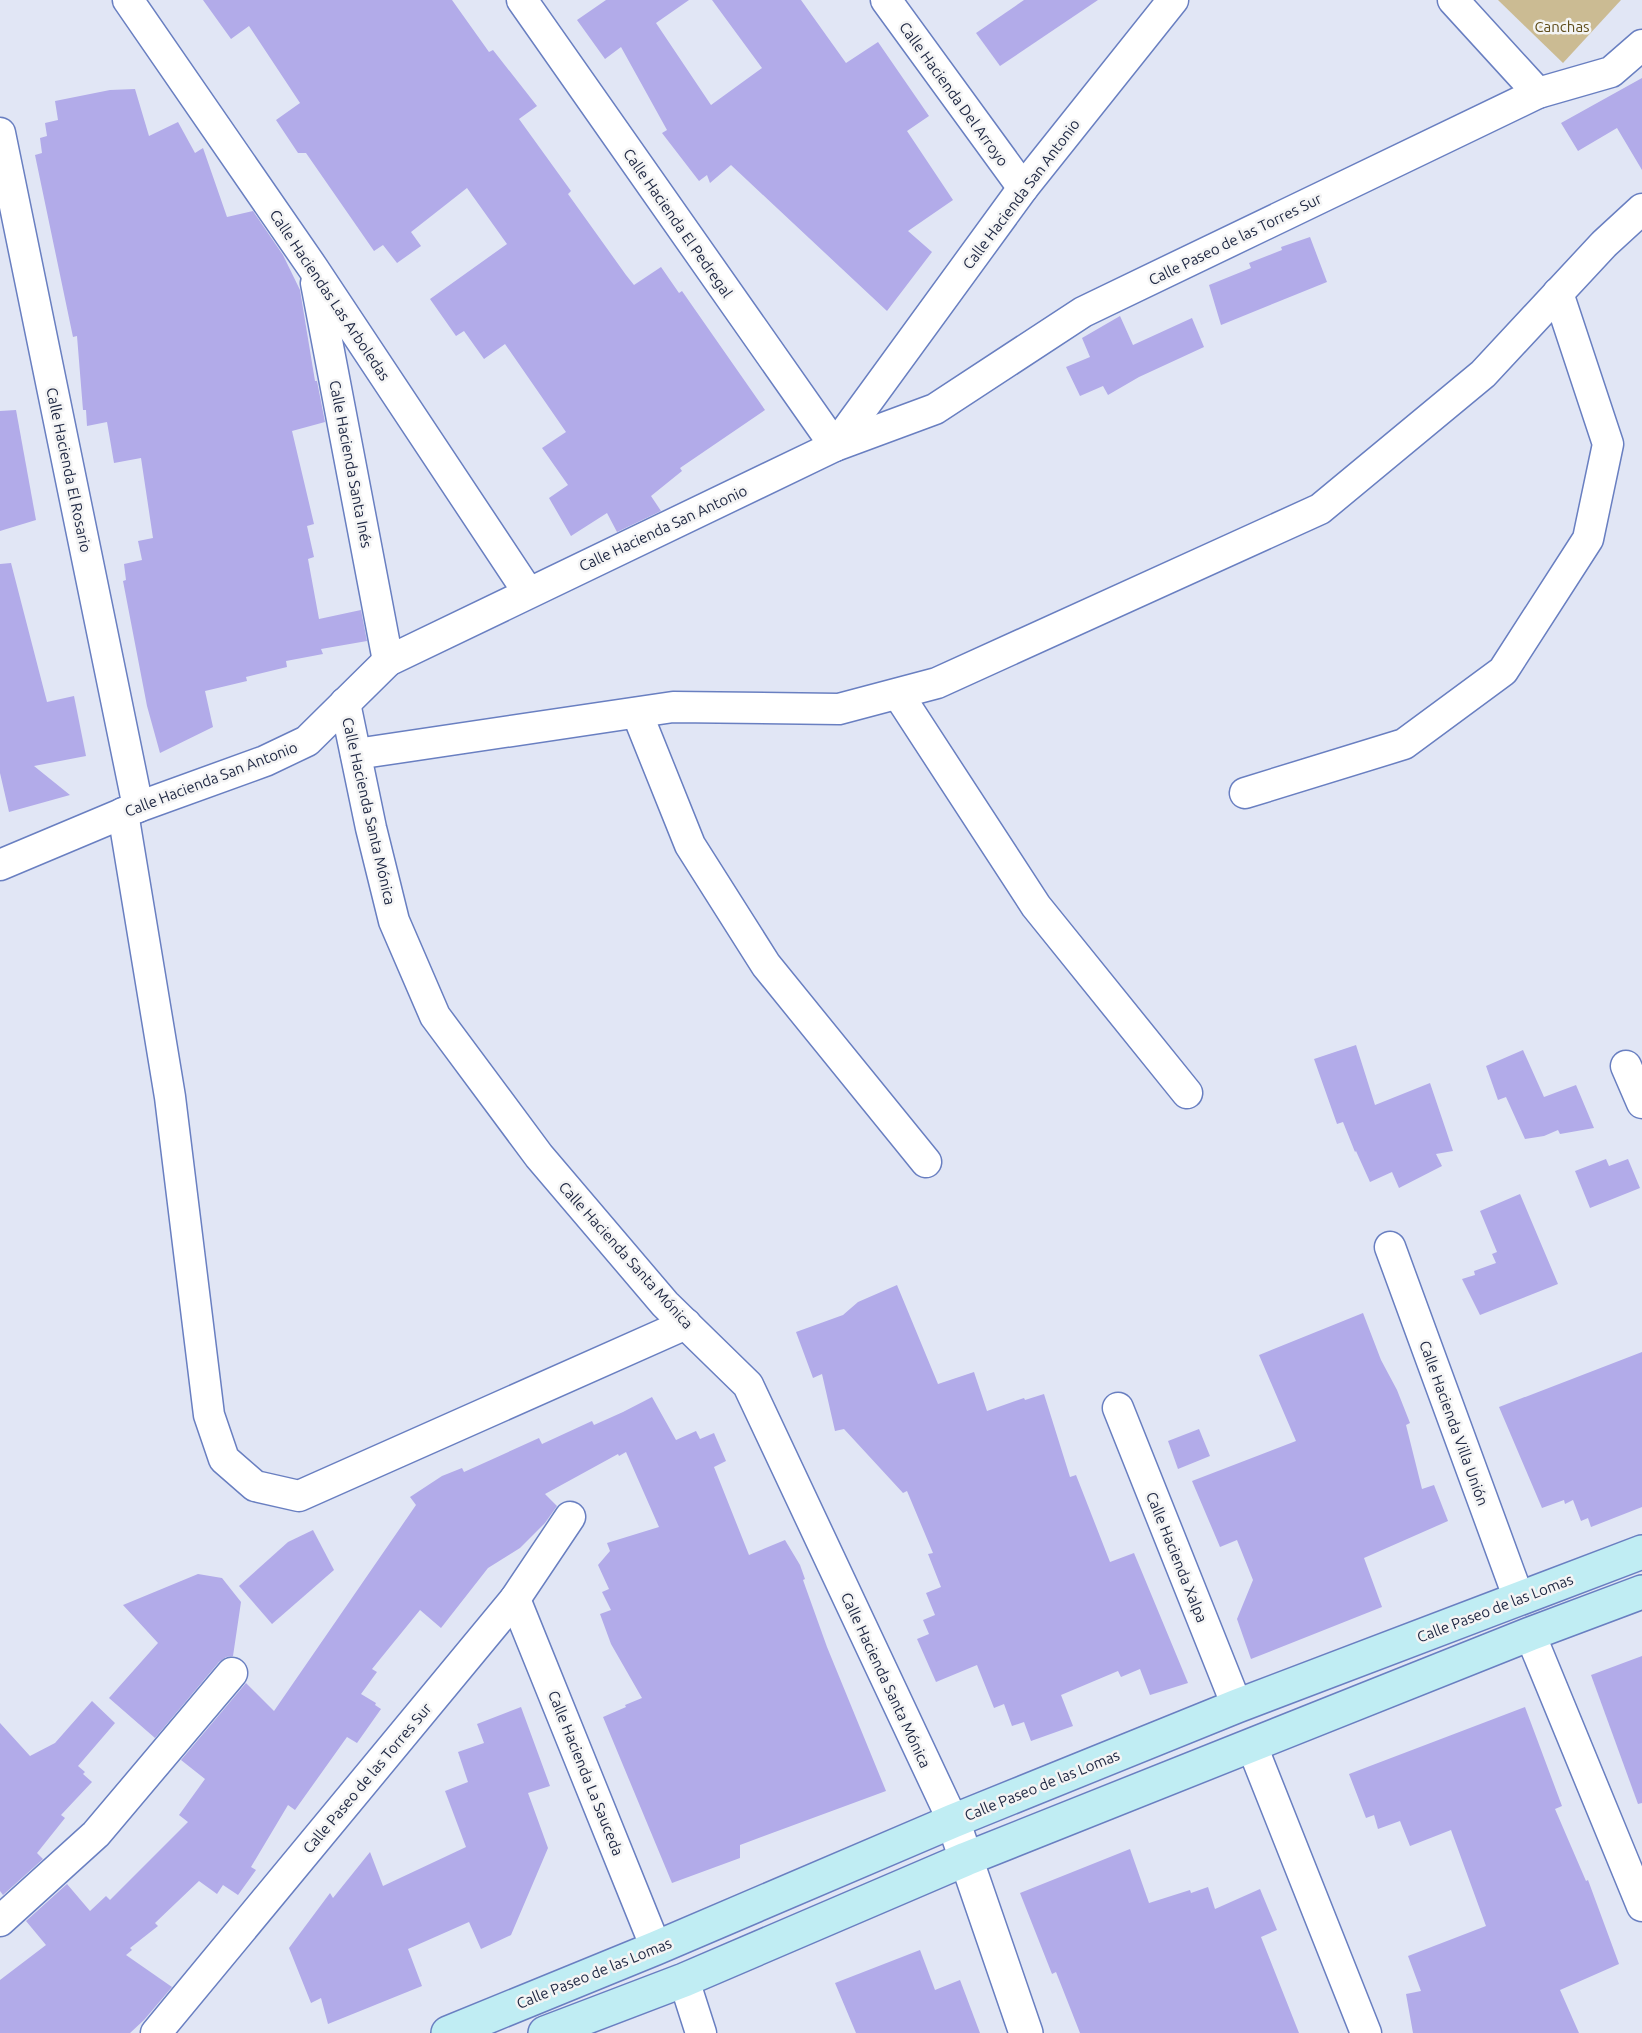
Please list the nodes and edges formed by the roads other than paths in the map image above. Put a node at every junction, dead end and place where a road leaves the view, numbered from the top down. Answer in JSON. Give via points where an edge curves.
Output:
{"nodes":[{"id":1,"x":128,"y":0,"type":"edge"},
{"id":2,"x":522,"y":0,"type":"edge"},
{"id":3,"x":886,"y":0,"type":"edge"},
{"id":4,"x":1173,"y":0,"type":"edge"},
{"id":5,"x":1453,"y":0,"type":"edge"},
{"id":6,"x":1642,"y":45,"type":"edge"},
{"id":7,"x":1538,"y":93,"type":"junction"},
{"id":8,"x":0,"y":133,"type":"edge"},
{"id":9,"x":1023,"y":188,"type":"junction"},
{"id":10,"x":1642,"y":209,"type":"edge"},
{"id":11,"x":313,"y":268,"type":"junction"},
{"id":12,"x":1558,"y":293,"type":"junction"},
{"id":13,"x":835,"y":446,"type":"junction"},
{"id":14,"x":528,"y":592,"type":"junction"},
{"id":15,"x":388,"y":661,"type":"junction"},
{"id":16,"x":898,"y":694,"type":"junction"},
{"id":17,"x":345,"y":704,"type":"junction"},
{"id":18,"x":638,"y":712,"type":"junction"},
{"id":19,"x":356,"y":753,"type":"junction"},
{"id":20,"x":1245,"y":793,"type":"dead end"},
{"id":21,"x":130,"y":810,"type":"junction"},
{"id":22,"x":0,"y":865,"type":"edge"},
{"id":23,"x":1626,"y":1066,"type":"dead end"},
{"id":24,"x":1187,"y":1093,"type":"dead end"},
{"id":25,"x":1642,"y":1103,"type":"edge"},
{"id":26,"x":926,"y":1162,"type":"dead end"},
{"id":27,"x":1390,"y":1247,"type":"dead end"},
{"id":28,"x":686,"y":1323,"type":"junction"},
{"id":29,"x":1118,"y":1408,"type":"dead end"},
{"id":30,"x":570,"y":1517,"type":"dead end"},
{"id":31,"x":1642,"y":1552,"type":"edge"},
{"id":32,"x":1642,"y":1592,"type":"edge"},
{"id":33,"x":515,"y":1599,"type":"junction"},
{"id":34,"x":1519,"y":1599,"type":"junction"},
{"id":35,"x":1530,"y":1634,"type":"junction"},
{"id":36,"x":232,"y":1673,"type":"dead end"},
{"id":37,"x":1237,"y":1706,"type":"junction"},
{"id":38,"x":1252,"y":1746,"type":"junction"},
{"id":39,"x":953,"y":1821,"type":"junction"},
{"id":40,"x":966,"y":1859,"type":"junction"},
{"id":41,"x":1642,"y":1905,"type":"edge"},
{"id":42,"x":0,"y":1921,"type":"edge"},
{"id":43,"x":656,"y":1948,"type":"junction"},
{"id":44,"x":684,"y":1980,"type":"junction"},
{"id":45,"x":156,"y":2033,"type":"edge"},
{"id":46,"x":448,"y":2033,"type":"edge"},
{"id":47,"x":545,"y":2033,"type":"edge"},
{"id":48,"x":701,"y":2033,"type":"edge"},
{"id":49,"x":1026,"y":2033,"type":"edge"},
{"id":50,"x":1366,"y":2033,"type":"edge"}],
"edges":[{"from":1,"to":11,"type":"street","name":"Calle Haciendas Las Arboledas"},
{"from":2,"to":13,"type":"street","name":"Calle Hacienda El Pedregal"},
{"from":3,"to":9,"type":"street","name":"Calle Hacienda Del Arroyo"},
{"from":4,"to":9,"type":"street","name":"Calle Hacienda San Antonio"},
{"from":5,"to":7,"type":"street"},
{"from":6,"to":7,"type":"street","name":"Calle Paseo de las Torres Sur","via":[[1611,72]]},
{"from":7,"to":13,"type":"street","name":"Calle Paseo de las Torres Sur","via":[[1083,312],[935,409]]},
{"from":8,"to":21,"type":"street","name":"Calle Hacienda El Rosario"},
{"from":9,"to":13,"type":"street","name":"Calle Hacienda San Antonio"},
{"from":10,"to":12,"type":"street"},
{"from":11,"to":14,"type":"street","name":"Calle Haciendas Las Arboledas"},
{"from":11,"to":15,"type":"street","name":"Calle Hacienda Santa Inés"},
{"from":12,"to":16,"type":"street","via":[[1483,374],[1320,508],[937,683]]},
{"from":12,"to":20,"type":"street","via":[[1608,444],[1588,539],[1503,671],[1449,711],[1404,744]]},
{"from":13,"to":14,"type":"street","name":"Calle Hacienda San Antonio"},
{"from":14,"to":15,"type":"street","name":"Calle Hacienda San Antonio"},
{"from":15,"to":17,"type":"street","name":"Calle Hacienda San Antonio"},
{"from":16,"to":18,"type":"street","via":[[839,709],[673,707]]},
{"from":16,"to":24,"type":"street","via":[[1036,906]]},
{"from":17,"to":19,"type":"street","name":"Calle Hacienda Santa Mónica"},
{"from":17,"to":21,"type":"street","name":"Calle Hacienda San Antonio","via":[[308,741],[265,761]]},
{"from":18,"to":19,"type":"street"},
{"from":18,"to":26,"type":"street","via":[[690,845],[760,955]]},
{"from":19,"to":28,"type":"street","name":"Calle Hacienda Santa Mónica","via":[[394,921],[435,1016],[539,1156],[665,1304]]},
{"from":21,"to":22,"type":"street","name":"Calle Hacienda San Antonio"},
{"from":21,"to":28,"type":"street","name":"Calle Hacienda El Rosario","via":[[209,1415],[224,1459],[255,1486],[299,1496]]},
{"from":23,"to":25,"type":"street"},
{"from":27,"to":34,"type":"street","name":"Calle Hacienda Villa Unión"},
{"from":28,"to":39,"type":"street","name":"Calle Hacienda Santa Mónica","via":[[748,1385]]},
{"from":29,"to":37,"type":"street","name":"Calle Hacienda Xalpa"},
{"from":30,"to":33,"type":"street","name":"Calle Paseo de las Torres Sur"},
{"from":31,"to":34,"type":"main road","name":"Calle Paseo de las Lomas"},
{"from":32,"to":35,"type":"main road"},
{"from":33,"to":43,"type":"street","name":"Calle Hacienda La Sauceda"},
{"from":33,"to":45,"type":"street","name":"Calle Paseo de las Torres Sur"},
{"from":34,"to":37,"type":"main road","name":"Calle Paseo de las Lomas"},
{"from":35,"to":38,"type":"main road"},
{"from":35,"to":41,"type":"street"},
{"from":36,"to":42,"type":"street","via":[[96,1834]]},
{"from":37,"to":39,"type":"main road","name":"Calle Paseo de las Lomas"},
{"from":38,"to":40,"type":"main road"},
{"from":38,"to":50,"type":"street"},
{"from":39,"to":40,"type":"street","name":"Calle Hacienda Santa Mónica"},
{"from":39,"to":43,"type":"main road","name":"Calle Paseo de las Lomas"},
{"from":40,"to":44,"type":"main road"},
{"from":40,"to":49,"type":"street","name":"Calle Hacienda Santa Mónica"},
{"from":43,"to":46,"type":"main road","name":"Calle Paseo de las Lomas"},
{"from":44,"to":47,"type":"main road"},
{"from":44,"to":48,"type":"street"}]}
